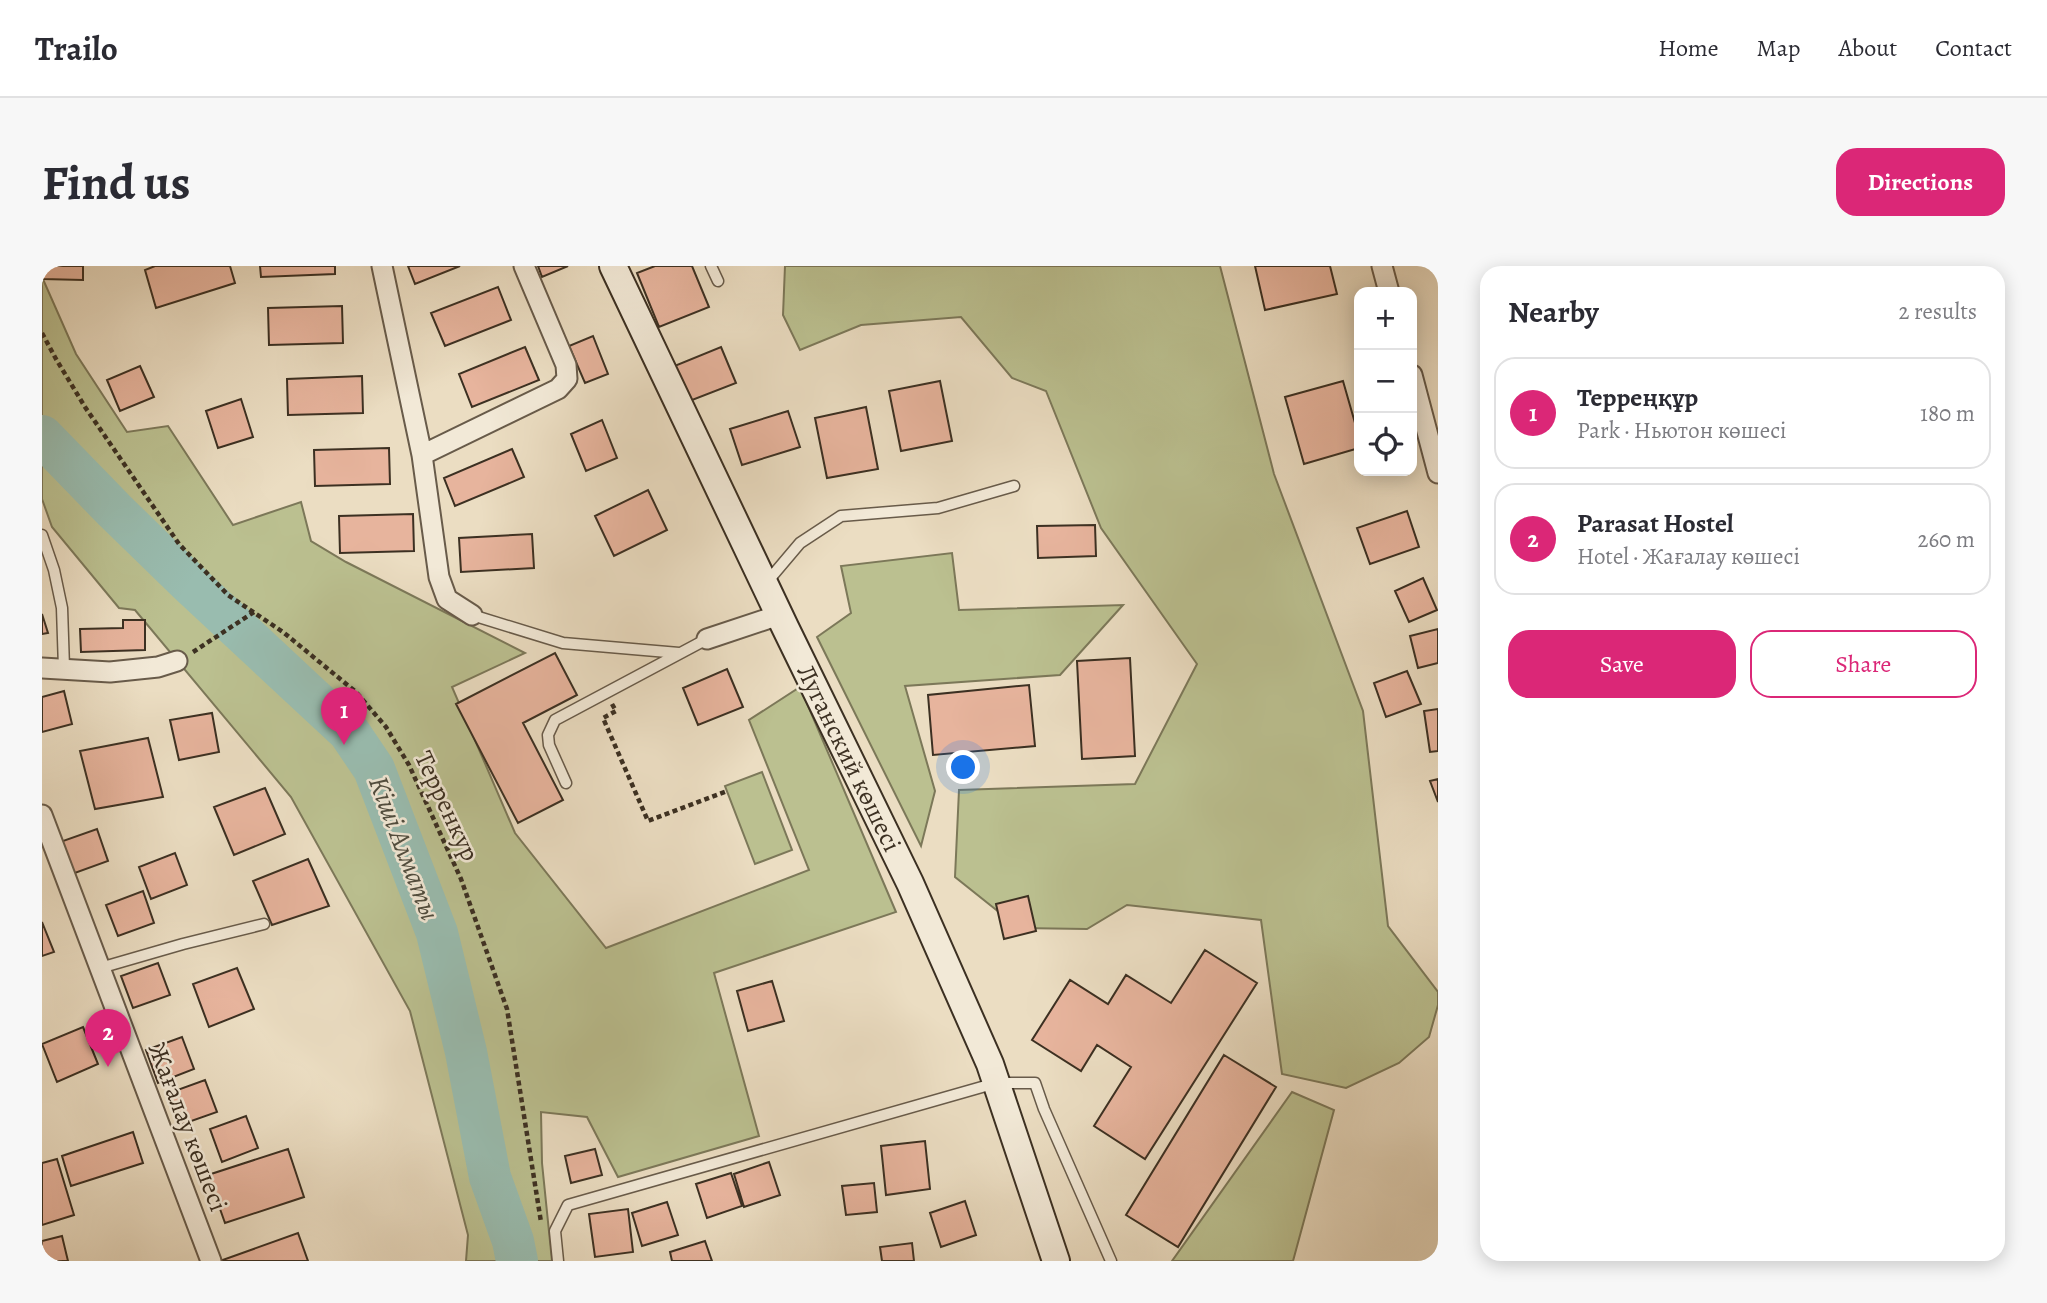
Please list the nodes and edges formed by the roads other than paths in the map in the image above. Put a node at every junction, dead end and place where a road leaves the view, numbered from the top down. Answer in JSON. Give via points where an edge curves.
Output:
{"nodes":[{"id":1,"x":382,"y":266,"type":"edge"},
{"id":2,"x":524,"y":266,"type":"edge"},
{"id":3,"x":613,"y":266,"type":"edge"},
{"id":4,"x":711,"y":266,"type":"edge"},
{"id":5,"x":1382,"y":266,"type":"edge"},
{"id":6,"x":718,"y":281,"type":"dead end"},
{"id":7,"x":1388,"y":287,"type":"edge"},
{"id":8,"x":1417,"y":394,"type":"edge"},
{"id":9,"x":422,"y":454,"type":"junction"},
{"id":10,"x":1438,"y":473,"type":"edge"},
{"id":11,"x":1014,"y":486,"type":"dead end"},
{"id":12,"x":42,"y":535,"type":"edge"},
{"id":13,"x":765,"y":585,"type":"junction"},
{"id":14,"x":472,"y":615,"type":"joint"},
{"id":15,"x":779,"y":615,"type":"junction"},
{"id":16,"x":707,"y":639,"type":"joint"},
{"id":17,"x":680,"y":653,"type":"junction"},
{"id":18,"x":177,"y":661,"type":"dead end"},
{"id":19,"x":42,"y":668,"type":"edge"},
{"id":20,"x":64,"y":668,"type":"junction"},
{"id":21,"x":566,"y":783,"type":"dead end"},
{"id":22,"x":42,"y":815,"type":"edge"},
{"id":23,"x":264,"y":924,"type":"dead end"},
{"id":24,"x":100,"y":968,"type":"junction"},
{"id":25,"x":996,"y":1083,"type":"junction"},
{"id":26,"x":211,"y":1261,"type":"edge"},
{"id":27,"x":558,"y":1261,"type":"edge"},
{"id":28,"x":1056,"y":1261,"type":"edge"},
{"id":29,"x":1111,"y":1261,"type":"edge"}],
"edges":[{"from":1,"to":9,"type":"street"},
{"from":2,"to":9,"type":"street","via":[[566,365],[566,379],[558,389]]},
{"from":3,"to":13,"type":"street","name":"Луганский көшесі"},
{"from":4,"to":6,"type":"lane"},
{"from":5,"to":7,"type":"street"},
{"from":8,"to":10,"type":"street"},
{"from":9,"to":14,"type":"street","via":[[439,577],[447,599]]},
{"from":11,"to":13,"type":"lane","via":[[938,508],[841,516],[800,543]]},
{"from":12,"to":20,"type":"lane","via":[[62,608]]},
{"from":13,"to":15,"type":"street","name":"Луганский көшесі"},
{"from":14,"to":17,"type":"lane","via":[[563,643]]},
{"from":15,"to":16,"type":"street"},
{"from":15,"to":25,"type":"street","name":"Луганский көшесі","via":[[910,883]]},
{"from":16,"to":17,"type":"lane"},
{"from":17,"to":21,"type":"lane","via":[[555,720],[548,735]]},
{"from":18,"to":20,"type":"street","via":[[110,672]]},
{"from":19,"to":20,"type":"street"},
{"from":22,"to":24,"type":"street","name":"Жағалау көшесі"},
{"from":23,"to":24,"type":"lane"},
{"from":24,"to":26,"type":"street","name":"Жағалау көшесі"},
{"from":25,"to":27,"type":"lane","via":[[568,1205],[555,1231]]},
{"from":25,"to":28,"type":"street","name":"Луганский көшесі"},
{"from":25,"to":29,"type":"lane","via":[[1035,1083]]}]}
